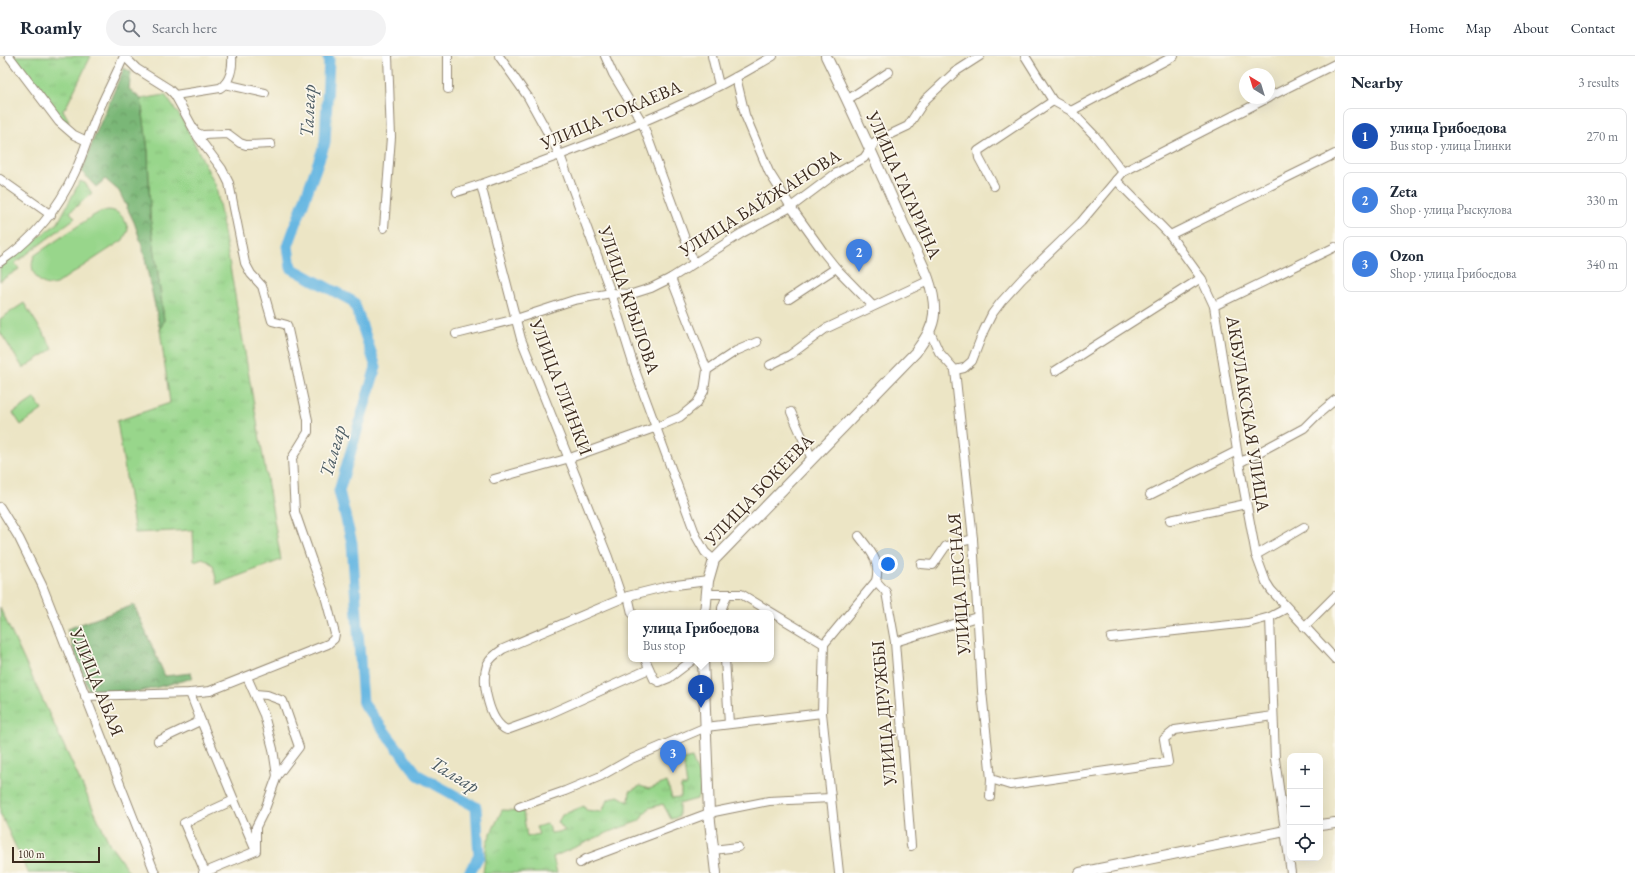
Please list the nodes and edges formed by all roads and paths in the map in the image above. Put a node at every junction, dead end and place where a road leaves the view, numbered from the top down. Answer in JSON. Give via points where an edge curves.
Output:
{"nodes":[{"id":1,"x":9,"y":56,"type":"edge"},
{"id":2,"x":124,"y":56,"type":"edge"},
{"id":3,"x":232,"y":56,"type":"edge"},
{"id":4,"x":388,"y":56,"type":"edge"},
{"id":5,"x":448,"y":56,"type":"edge"},
{"id":6,"x":499,"y":56,"type":"edge"},
{"id":7,"x":605,"y":56,"type":"edge"},
{"id":8,"x":712,"y":56,"type":"edge"},
{"id":9,"x":773,"y":56,"type":"edge"},
{"id":10,"x":826,"y":56,"type":"edge"},
{"id":11,"x":980,"y":56,"type":"edge"},
{"id":12,"x":1025,"y":56,"type":"edge"},
{"id":13,"x":1174,"y":56,"type":"edge"},
{"id":14,"x":1335,"y":64,"type":"edge"},
{"id":15,"x":889,"y":72,"type":"dead end"},
{"id":16,"x":736,"y":77,"type":"junction"},
{"id":17,"x":225,"y":84,"type":"junction"},
{"id":18,"x":719,"y":85,"type":"junction"},
{"id":19,"x":448,"y":89,"type":"dead end"},
{"id":20,"x":265,"y":93,"type":"dead end"},
{"id":21,"x":1275,"y":94,"type":"edge"},
{"id":22,"x":175,"y":95,"type":"junction"},
{"id":23,"x":847,"y":100,"type":"junction"},
{"id":24,"x":1053,"y":101,"type":"junction"},
{"id":25,"x":1256,"y":104,"type":"edge"},
{"id":26,"x":1071,"y":111,"type":"junction"},
{"id":27,"x":642,"y":122,"type":"junction"},
{"id":28,"x":195,"y":132,"type":"junction"},
{"id":29,"x":863,"y":136,"type":"junction"},
{"id":30,"x":87,"y":141,"type":"junction"},
{"id":31,"x":876,"y":141,"type":"junction"},
{"id":32,"x":271,"y":144,"type":"dead end"},
{"id":33,"x":870,"y":150,"type":"junction"},
{"id":34,"x":1335,"y":154,"type":"edge"},
{"id":35,"x":560,"y":155,"type":"junction"},
{"id":36,"x":1123,"y":172,"type":"junction"},
{"id":37,"x":0,"y":179,"type":"edge"},
{"id":38,"x":1116,"y":180,"type":"junction"},
{"id":39,"x":481,"y":185,"type":"junction"},
{"id":40,"x":994,"y":186,"type":"dead end"},
{"id":41,"x":457,"y":192,"type":"dead end"},
{"id":42,"x":791,"y":207,"type":"junction"},
{"id":43,"x":51,"y":215,"type":"junction"},
{"id":44,"x":384,"y":228,"type":"dead end"},
{"id":45,"x":1170,"y":235,"type":"junction"},
{"id":46,"x":1335,"y":247,"type":"edge"},
{"id":47,"x":0,"y":262,"type":"edge"},
{"id":48,"x":694,"y":263,"type":"junction"},
{"id":49,"x":836,"y":268,"type":"junction"},
{"id":50,"x":671,"y":278,"type":"junction"},
{"id":51,"x":1202,"y":278,"type":"junction"},
{"id":52,"x":928,"y":281,"type":"junction"},
{"id":53,"x":611,"y":293,"type":"junction"},
{"id":54,"x":789,"y":299,"type":"dead end"},
{"id":55,"x":873,"y":306,"type":"junction"},
{"id":56,"x":1214,"y":306,"type":"junction"},
{"id":57,"x":516,"y":319,"type":"junction"},
{"id":58,"x":930,"y":332,"type":"junction"},
{"id":59,"x":456,"y":334,"type":"dead end"},
{"id":60,"x":757,"y":342,"type":"dead end"},
{"id":61,"x":770,"y":365,"type":"dead end"},
{"id":62,"x":707,"y":370,"type":"junction"},
{"id":63,"x":955,"y":370,"type":"junction"},
{"id":64,"x":1055,"y":371,"type":"dead end"},
{"id":65,"x":1335,"y":400,"type":"edge"},
{"id":66,"x":791,"y":412,"type":"dead end"},
{"id":67,"x":657,"y":427,"type":"junction"},
{"id":68,"x":1237,"y":451,"type":"junction"},
{"id":69,"x":570,"y":458,"type":"junction"},
{"id":70,"x":812,"y":459,"type":"junction"},
{"id":71,"x":1239,"y":463,"type":"junction"},
{"id":72,"x":494,"y":479,"type":"dead end"},
{"id":73,"x":1150,"y":495,"type":"dead end"},
{"id":74,"x":1246,"y":504,"type":"junction"},
{"id":75,"x":0,"y":507,"type":"edge"},
{"id":76,"x":1170,"y":520,"type":"dead end"},
{"id":77,"x":1304,"y":527,"type":"dead end"},
{"id":78,"x":859,"y":536,"type":"dead end"},
{"id":79,"x":973,"y":539,"type":"junction"},
{"id":80,"x":1256,"y":555,"type":"junction"},
{"id":81,"x":714,"y":560,"type":"junction"},
{"id":82,"x":921,"y":564,"type":"dead end"},
{"id":83,"x":708,"y":581,"type":"junction"},
{"id":84,"x":876,"y":581,"type":"junction"},
{"id":85,"x":706,"y":594,"type":"junction"},
{"id":86,"x":727,"y":595,"type":"junction"},
{"id":87,"x":1335,"y":596,"type":"edge"},
{"id":88,"x":625,"y":597,"type":"junction"},
{"id":89,"x":1287,"y":608,"type":"junction"},
{"id":90,"x":631,"y":610,"type":"edge"},
{"id":91,"x":704,"y":610,"type":"edge"},
{"id":92,"x":722,"y":610,"type":"edge"},
{"id":93,"x":768,"y":610,"type":"edge"},
{"id":94,"x":774,"y":614,"type":"edge"},
{"id":95,"x":977,"y":617,"type":"junction"},
{"id":96,"x":1270,"y":618,"type":"junction"},
{"id":97,"x":1304,"y":627,"type":"junction"},
{"id":98,"x":1111,"y":638,"type":"dead end"},
{"id":99,"x":896,"y":642,"type":"junction"},
{"id":100,"x":824,"y":644,"type":"junction"},
{"id":101,"x":1335,"y":659,"type":"edge"},
{"id":102,"x":646,"y":662,"type":"edge"},
{"id":103,"x":690,"y":662,"type":"edge"},
{"id":104,"x":703,"y":662,"type":"edge"},
{"id":105,"x":725,"y":662,"type":"edge"},
{"id":106,"x":649,"y":669,"type":"junction"},
{"id":107,"x":247,"y":677,"type":"junction"},
{"id":108,"x":190,"y":693,"type":"junction"},
{"id":109,"x":255,"y":694,"type":"junction"},
{"id":110,"x":85,"y":696,"type":"junction"},
{"id":111,"x":822,"y":713,"type":"junction"},
{"id":112,"x":199,"y":716,"type":"junction"},
{"id":113,"x":1273,"y":716,"type":"junction"},
{"id":114,"x":729,"y":724,"type":"junction"},
{"id":115,"x":706,"y":727,"type":"junction"},
{"id":116,"x":158,"y":741,"type":"dead end"},
{"id":117,"x":277,"y":776,"type":"junction"},
{"id":118,"x":991,"y":779,"type":"junction"},
{"id":119,"x":990,"y":797,"type":"dead end"},
{"id":120,"x":830,"y":798,"type":"junction"},
{"id":121,"x":234,"y":800,"type":"junction"},
{"id":122,"x":519,"y":807,"type":"dead end"},
{"id":123,"x":709,"y":813,"type":"junction"},
{"id":124,"x":1335,"y":823,"type":"edge"},
{"id":125,"x":1287,"y":825,"type":"edge"},
{"id":126,"x":1323,"y":825,"type":"edge"},
{"id":127,"x":1287,"y":830,"type":"edge"},
{"id":128,"x":911,"y":846,"type":"dead end"},
{"id":129,"x":738,"y":847,"type":"dead end"},
{"id":130,"x":713,"y":850,"type":"junction"},
{"id":131,"x":256,"y":851,"type":"junction"},
{"id":132,"x":1290,"y":861,"type":"edge"},
{"id":133,"x":580,"y":863,"type":"dead end"},
{"id":134,"x":204,"y":872,"type":"edge"},
{"id":135,"x":155,"y":873,"type":"edge"},
{"id":136,"x":716,"y":873,"type":"edge"},
{"id":137,"x":839,"y":873,"type":"edge"},
{"id":138,"x":1080,"y":873,"type":"edge"},
{"id":139,"x":1291,"y":873,"type":"edge"}],
"edges":[{"from":1,"to":30,"type":"street","via":[[60,122],[74,135]]},
{"from":2,"to":22,"type":"street","via":[[137,69]]},
{"from":2,"to":30,"type":"street"},
{"from":3,"to":17,"type":"street"},
{"from":4,"to":44,"type":"street","via":[[390,137]]},
{"from":5,"to":19,"type":"street"},
{"from":6,"to":35,"type":"street","name":"УЛИЦА КРЫЛОВА","via":[[528,97]]},
{"from":7,"to":27,"type":"street"},
{"from":8,"to":18,"type":"street"},
{"from":9,"to":16,"type":"street","name":"УЛИЦА ТОКАЕВА"},
{"from":10,"to":23,"type":"main road","name":"УЛИЦА ГАГАРИНА"},
{"from":11,"to":31,"type":"street","via":[[955,72],[925,100],[908,126]]},
{"from":12,"to":24,"type":"street"},
{"from":13,"to":26,"type":"street"},
{"from":14,"to":21,"type":"street"},
{"from":15,"to":23,"type":"street"},
{"from":16,"to":18,"type":"street","name":"УЛИЦА ТОКАЕВА"},
{"from":16,"to":42,"type":"street","via":[[745,114],[769,172]]},
{"from":17,"to":20,"type":"street"},
{"from":17,"to":22,"type":"street","via":[[220,88]]},
{"from":18,"to":27,"type":"street","name":"УЛИЦА ТОКАЕВА"},
{"from":22,"to":28,"type":"street"},
{"from":23,"to":29,"type":"main road","name":"УЛИЦА ГАГАРИНА"},
{"from":24,"to":26,"type":"street"},
{"from":24,"to":40,"type":"street","via":[[978,151],[979,158]]},
{"from":25,"to":36,"type":"street"},
{"from":26,"to":36,"type":"street","via":[[1095,136]]},
{"from":27,"to":35,"type":"street","name":"УЛИЦА ТОКАЕВА"},
{"from":27,"to":48,"type":"street"},
{"from":28,"to":32,"type":"street","via":[[202,136],[228,134],[246,145]]},
{"from":28,"to":107,"type":"street","via":[[229,183],[246,263],[251,274],[262,286],[272,321],[287,325],[308,420],[308,432],[292,458],[295,512],[324,592],[334,629],[334,639],[328,644]]},
{"from":29,"to":31,"type":"street"},
{"from":29,"to":33,"type":"main road","name":"УЛИЦА ГАГАРИНА"},
{"from":30,"to":43,"type":"street","via":[[75,172]]},
{"from":31,"to":33,"type":"street","name":"УЛИЦА БАЙЖАНОВА"},
{"from":33,"to":42,"type":"street","name":"УЛИЦА БАЙЖАНОВА","via":[[864,158],[835,174]]},
{"from":33,"to":52,"type":"main road","name":"УЛИЦА ГАГАРИНА"},
{"from":34,"to":45,"type":"street"},
{"from":35,"to":39,"type":"street","name":"УЛИЦА ТОКАЕВА"},
{"from":35,"to":53,"type":"street","name":"УЛИЦА КРЫЛОВА"},
{"from":36,"to":38,"type":"street"},
{"from":37,"to":43,"type":"street"},
{"from":38,"to":45,"type":"street","name":"АКБУЛАКСКАЯ УЛИЦА"},
{"from":38,"to":63,"type":"street","via":[[1081,222],[1001,302],[984,330],[972,361],[964,368]]},
{"from":39,"to":41,"type":"street","name":"УЛИЦА ТОКАЕВА"},
{"from":39,"to":57,"type":"street","name":"УЛИЦА ГЛИНКИ"},
{"from":42,"to":48,"type":"street","name":"УЛИЦА БАЙЖАНОВА"},
{"from":42,"to":49,"type":"street"},
{"from":43,"to":47,"type":"street","via":[[39,230]]},
{"from":45,"to":51,"type":"street","name":"АКБУЛАКСКАЯ УЛИЦА"},
{"from":46,"to":56,"type":"street"},
{"from":48,"to":50,"type":"street","name":"УЛИЦА БАЙЖАНОВА"},
{"from":49,"to":54,"type":"street"},
{"from":49,"to":55,"type":"street"},
{"from":50,"to":53,"type":"street","name":"УЛИЦА БАЙЖАНОВА","via":[[632,294]]},
{"from":50,"to":62,"type":"street"},
{"from":51,"to":56,"type":"street","name":"АКБУЛАКСКАЯ УЛИЦА"},
{"from":51,"to":64,"type":"street"},
{"from":52,"to":55,"type":"street"},
{"from":52,"to":58,"type":"main road","name":"УЛИЦА ГАГАРИНА","via":[[934,315]]},
{"from":53,"to":57,"type":"street","name":"УЛИЦА БАЙЖАНОВА","via":[[574,300]]},
{"from":53,"to":67,"type":"street","name":"УЛИЦА КРЫЛОВА","via":[[636,372]]},
{"from":55,"to":61,"type":"street","via":[[825,330],[790,355]]},
{"from":56,"to":68,"type":"street","name":"АКБУЛАКСКАЯ УЛИЦА"},
{"from":57,"to":59,"type":"street","name":"УЛИЦА БАЙЖАНОВА"},
{"from":57,"to":69,"type":"street","name":"УЛИЦА ГЛИНКИ","via":[[521,339]]},
{"from":58,"to":63,"type":"street","via":[[939,352]]},
{"from":58,"to":70,"type":"main road","name":"УЛИЦА БОКЕЕВА","via":[[916,352]]},
{"from":60,"to":62,"type":"street","via":[[736,351]]},
{"from":62,"to":67,"type":"street","via":[[704,391],[697,403],[680,417]]},
{"from":63,"to":79,"type":"street","name":"УЛИЦА ЛЕСНАЯ"},
{"from":65,"to":71,"type":"street","via":[[1304,428]]},
{"from":66,"to":70,"type":"street"},
{"from":67,"to":69,"type":"street"},
{"from":67,"to":81,"type":"street","name":"УЛИЦА КРЫЛОВА","via":[[696,536],[705,552]]},
{"from":68,"to":71,"type":"street","name":"АКБУЛАКСКАЯ УЛИЦА"},
{"from":68,"to":73,"type":"street"},
{"from":69,"to":72,"type":"street"},
{"from":69,"to":88,"type":"street","name":"УЛИЦА ГЛИНКИ"},
{"from":70,"to":81,"type":"main road","name":"УЛИЦА БОКЕЕВА"},
{"from":71,"to":74,"type":"street","name":"АКБУЛАКСКАЯ УЛИЦА"},
{"from":74,"to":76,"type":"street"},
{"from":74,"to":80,"type":"street","name":"АКБУЛАКСКАЯ УЛИЦА"},
{"from":75,"to":110,"type":"street","name":"УЛИЦА АБАЯ","via":[[19,538],[42,586]]},
{"from":77,"to":80,"type":"street"},
{"from":78,"to":84,"type":"street","via":[[876,560]]},
{"from":79,"to":82,"type":"street","via":[[948,545],[933,564]]},
{"from":79,"to":95,"type":"street","name":"УЛИЦА ЛЕСНАЯ"},
{"from":80,"to":89,"type":"street","name":"АКБУЛАКСКАЯ УЛИЦА","via":[[1266,582]]},
{"from":81,"to":83,"type":"main road","name":"УЛИЦА БОКЕЕВА"},
{"from":83,"to":85,"type":"main road"},
{"from":83,"to":88,"type":"street","via":[[668,586]]},
{"from":84,"to":99,"type":"street","name":"УЛИЦА ДРУЖБЫ","via":[[886,592]]},
{"from":84,"to":100,"type":"street"},
{"from":85,"to":86,"type":"street"},
{"from":85,"to":91,"type":"main road"},
{"from":86,"to":92,"type":"street"},
{"from":86,"to":93,"type":"street","via":[[741,594]]},
{"from":87,"to":97,"type":"street"},
{"from":88,"to":90,"type":"street","name":"УЛИЦА ГЛИНКИ"},
{"from":88,"to":106,"type":"street","via":[[496,653],[488,664],[485,680],[487,700],[498,725],[507,730]]},
{"from":89,"to":96,"type":"street"},
{"from":89,"to":97,"type":"street","name":"АКБУЛАКСКАЯ УЛИЦА"},
{"from":94,"to":100,"type":"street"},
{"from":95,"to":99,"type":"street"},
{"from":95,"to":118,"type":"street","name":"УЛИЦА ЛЕСНАЯ"},
{"from":96,"to":98,"type":"street","via":[[1248,623]]},
{"from":96,"to":113,"type":"street"},
{"from":97,"to":101,"type":"street","name":"АКБУЛАКСКАЯ УЛИЦА"},
{"from":99,"to":128,"type":"street","name":"УЛИЦА ДРУЖБЫ"},
{"from":100,"to":111,"type":"street"},
{"from":102,"to":106,"type":"street"},
{"from":103,"to":106,"type":"street","via":[[669,678],[659,682],[654,679]]},
{"from":104,"to":115,"type":"main road"},
{"from":105,"to":114,"type":"street"},
{"from":107,"to":108,"type":"street","via":[[210,691]]},
{"from":107,"to":109,"type":"street"},
{"from":108,"to":110,"type":"street"},
{"from":108,"to":112,"type":"street"},
{"from":109,"to":117,"type":"street","via":[[266,722]]},
{"from":109,"to":117,"type":"street","via":[[283,701],[299,747]]},
{"from":110,"to":135,"type":"street","name":"УЛИЦА АБАЯ"},
{"from":111,"to":114,"type":"street"},
{"from":111,"to":120,"type":"street"},
{"from":112,"to":116,"type":"street","via":[[198,722]]},
{"from":112,"to":121,"type":"street"},
{"from":113,"to":118,"type":"street","via":[[1174,730],[1164,739],[1168,762],[1010,785]]},
{"from":113,"to":125,"type":"street","via":[[1275,759]]},
{"from":114,"to":115,"type":"street"},
{"from":115,"to":122,"type":"street","via":[[629,760],[601,776]]},
{"from":115,"to":123,"type":"main road"},
{"from":117,"to":131,"type":"street","via":[[256,827]]},
{"from":118,"to":119,"type":"street","name":"УЛИЦА ЛЕСНАЯ"},
{"from":120,"to":123,"type":"street","via":[[769,802]]},
{"from":120,"to":137,"type":"street"},
{"from":121,"to":131,"type":"street"},
{"from":121,"to":134,"type":"street","via":[[184,823]]},
{"from":123,"to":130,"type":"main road"},
{"from":123,"to":133,"type":"street"},
{"from":124,"to":126,"type":"main road"},
{"from":127,"to":138,"type":"main road"},
{"from":129,"to":130,"type":"street"},
{"from":130,"to":136,"type":"main road"},
{"from":131,"to":134,"type":"street"},
{"from":132,"to":139,"type":"street"}]}
